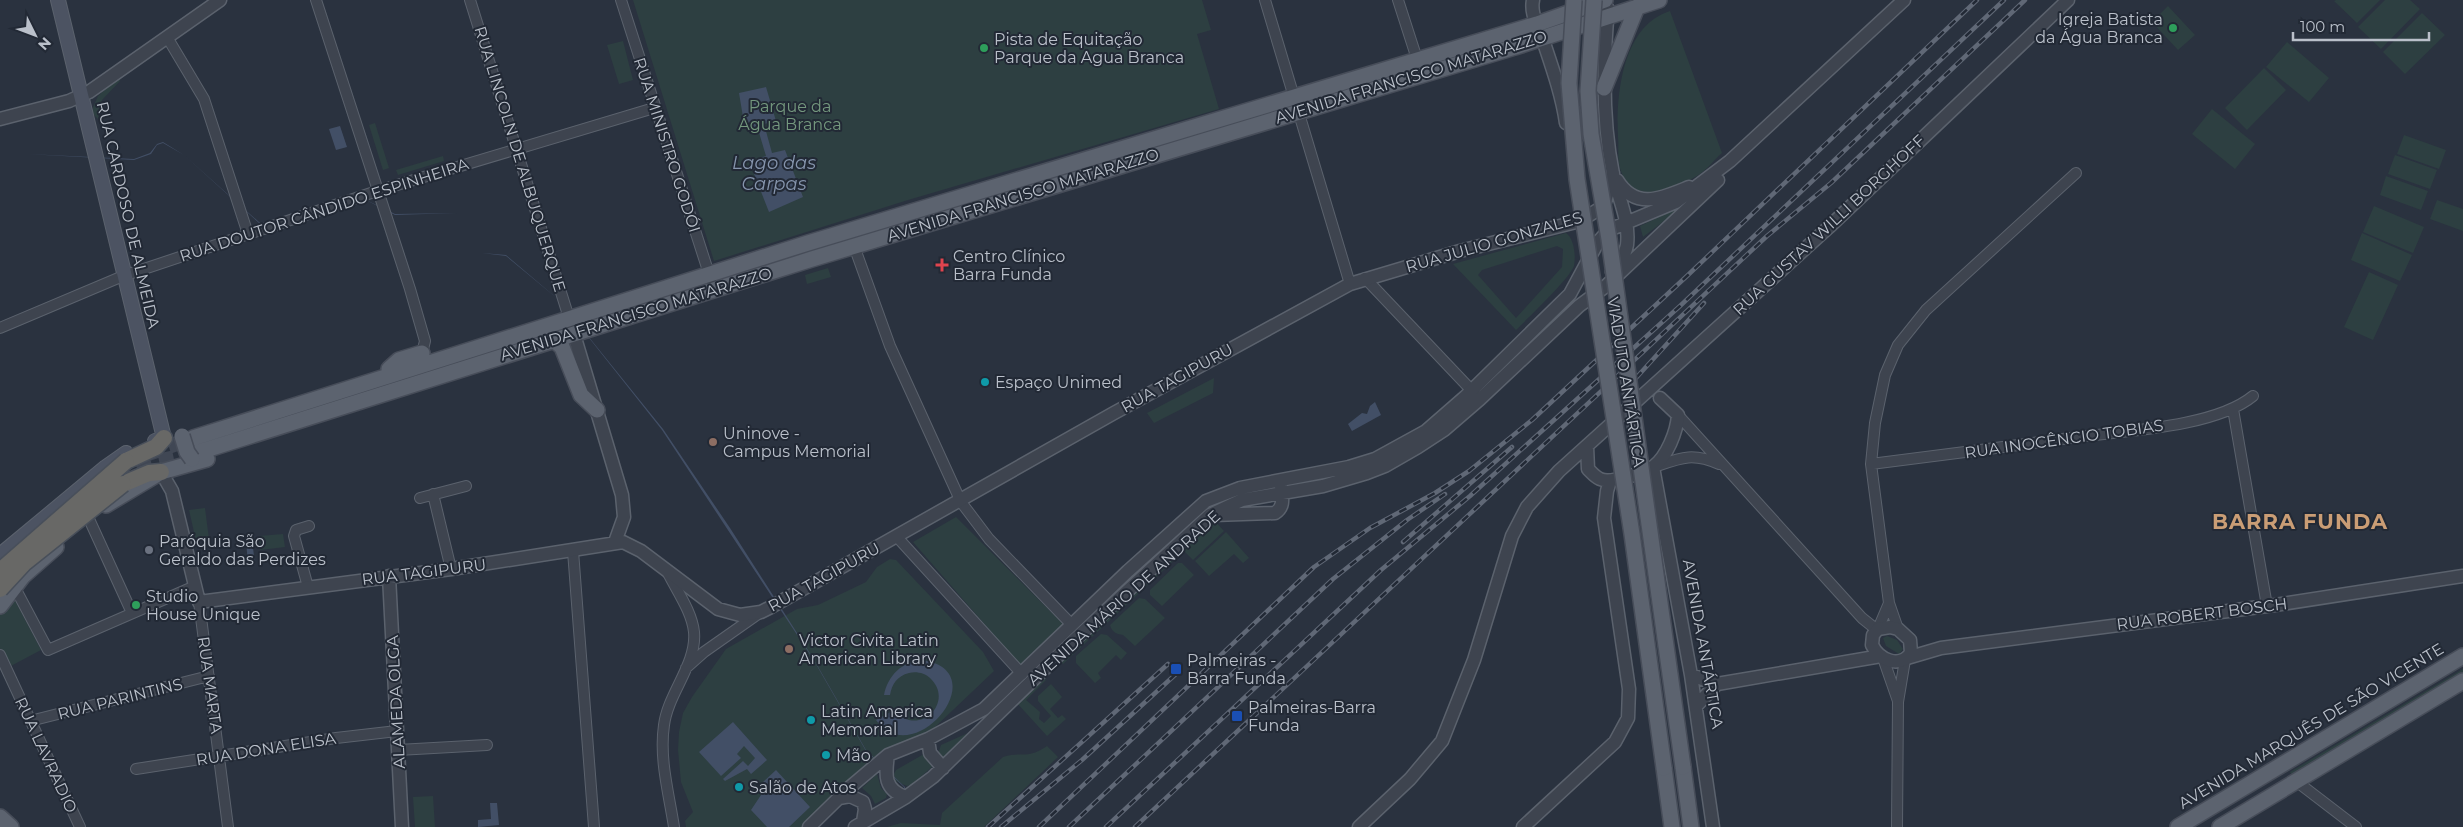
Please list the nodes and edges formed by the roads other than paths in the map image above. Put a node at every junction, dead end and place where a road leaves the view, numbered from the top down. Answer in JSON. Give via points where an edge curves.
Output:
{"nodes":[{"id":1,"x":58,"y":0,"type":"edge"},
{"id":2,"x":220,"y":0,"type":"edge"},
{"id":3,"x":316,"y":0,"type":"edge"},
{"id":4,"x":470,"y":0,"type":"edge"},
{"id":5,"x":621,"y":0,"type":"edge"},
{"id":6,"x":1265,"y":0,"type":"edge"},
{"id":7,"x":1398,"y":0,"type":"edge"},
{"id":8,"x":1532,"y":0,"type":"edge"},
{"id":9,"x":1574,"y":0,"type":"edge"},
{"id":10,"x":1594,"y":0,"type":"edge"},
{"id":11,"x":1605,"y":0,"type":"edge"},
{"id":12,"x":1609,"y":0,"type":"edge"},
{"id":13,"x":1659,"y":0,"type":"edge"},
{"id":14,"x":1904,"y":0,"type":"edge"},
{"id":15,"x":2068,"y":0,"type":"edge"},
{"id":16,"x":1637,"y":7,"type":"junction"},
{"id":17,"x":1607,"y":17,"type":"junction"},
{"id":18,"x":1540,"y":31,"type":"junction"},
{"id":19,"x":167,"y":37,"type":"junction"},
{"id":20,"x":1417,"y":59,"type":"junction"},
{"id":21,"x":1604,"y":88,"type":"junction"},
{"id":22,"x":81,"y":96,"type":"junction"},
{"id":23,"x":1294,"y":96,"type":"junction"},
{"id":24,"x":654,"y":108,"type":"junction"},
{"id":25,"x":1298,"y":112,"type":"junction"},
{"id":26,"x":0,"y":119,"type":"edge"},
{"id":27,"x":517,"y":147,"type":"junction"},
{"id":28,"x":1730,"y":161,"type":"junction"},
{"id":29,"x":1613,"y":173,"type":"junction"},
{"id":30,"x":2076,"y":173,"type":"dead end"},
{"id":31,"x":1703,"y":183,"type":"junction"},
{"id":32,"x":377,"y":191,"type":"junction"},
{"id":33,"x":1580,"y":221,"type":"junction"},
{"id":34,"x":1627,"y":224,"type":"junction"},
{"id":35,"x":248,"y":234,"type":"junction"},
{"id":36,"x":854,"y":246,"type":"junction"},
{"id":37,"x":1585,"y":269,"type":"junction"},
{"id":38,"x":709,"y":274,"type":"junction"},
{"id":39,"x":123,"y":276,"type":"junction"},
{"id":40,"x":1365,"y":278,"type":"junction"},
{"id":41,"x":1350,"y":284,"type":"junction"},
{"id":42,"x":714,"y":290,"type":"junction"},
{"id":43,"x":1579,"y":306,"type":"junction"},
{"id":44,"x":569,"y":318,"type":"junction"},
{"id":45,"x":1,"y":324,"type":"edge"},
{"id":46,"x":538,"y":328,"type":"junction"},
{"id":47,"x":574,"y":333,"type":"junction"},
{"id":48,"x":554,"y":339,"type":"junction"},
{"id":49,"x":420,"y":359,"type":"junction"},
{"id":50,"x":1670,"y":370,"type":"junction"},
{"id":51,"x":1476,"y":395,"type":"junction"},
{"id":52,"x":2252,"y":396,"type":"dead end"},
{"id":53,"x":1660,"y":398,"type":"junction"},
{"id":54,"x":2233,"y":409,"type":"junction"},
{"id":55,"x":597,"y":410,"type":"junction"},
{"id":56,"x":1622,"y":415,"type":"junction"},
{"id":57,"x":1678,"y":415,"type":"junction"},
{"id":58,"x":185,"y":435,"type":"junction"},
{"id":59,"x":164,"y":438,"type":"junction"},
{"id":60,"x":1587,"y":446,"type":"junction"},
{"id":61,"x":195,"y":458,"type":"junction"},
{"id":62,"x":1871,"y":464,"type":"junction"},
{"id":63,"x":1722,"y":465,"type":"junction"},
{"id":64,"x":1653,"y":467,"type":"junction"},
{"id":65,"x":161,"y":472,"type":"junction"},
{"id":66,"x":1280,"y":481,"type":"junction"},
{"id":67,"x":1610,"y":482,"type":"junction"},
{"id":68,"x":466,"y":486,"type":"dead end"},
{"id":69,"x":432,"y":494,"type":"junction"},
{"id":70,"x":1282,"y":495,"type":"junction"},
{"id":71,"x":420,"y":498,"type":"dead end"},
{"id":72,"x":961,"y":502,"type":"junction"},
{"id":73,"x":1210,"y":515,"type":"junction"},
{"id":74,"x":89,"y":520,"type":"junction"},
{"id":75,"x":309,"y":526,"type":"dead end"},
{"id":76,"x":897,"y":537,"type":"junction"},
{"id":77,"x":615,"y":542,"type":"junction"},
{"id":78,"x":573,"y":551,"type":"junction"},
{"id":79,"x":0,"y":555,"type":"edge"},
{"id":80,"x":451,"y":569,"type":"junction"},
{"id":81,"x":0,"y":571,"type":"edge"},
{"id":82,"x":668,"y":571,"type":"junction"},
{"id":83,"x":389,"y":576,"type":"junction"},
{"id":84,"x":2463,"y":576,"type":"edge"},
{"id":85,"x":195,"y":586,"type":"junction"},
{"id":86,"x":308,"y":587,"type":"junction"},
{"id":87,"x":7,"y":588,"type":"edge"},
{"id":88,"x":199,"y":602,"type":"junction"},
{"id":89,"x":1889,"y":603,"type":"junction"},
{"id":90,"x":0,"y":606,"type":"edge"},
{"id":91,"x":2267,"y":606,"type":"junction"},
{"id":92,"x":761,"y":612,"type":"junction"},
{"id":93,"x":132,"y":613,"type":"junction"},
{"id":94,"x":1072,"y":626,"type":"junction"},
{"id":95,"x":1898,"y":628,"type":"junction"},
{"id":96,"x":1876,"y":632,"type":"junction"},
{"id":97,"x":1910,"y":640,"type":"junction"},
{"id":98,"x":1941,"y":648,"type":"junction"},
{"id":99,"x":1880,"y":654,"type":"junction"},
{"id":100,"x":0,"y":655,"type":"edge"},
{"id":101,"x":2463,"y":656,"type":"edge"},
{"id":102,"x":1906,"y":659,"type":"junction"},
{"id":103,"x":685,"y":669,"type":"junction"},
{"id":104,"x":1022,"y":674,"type":"junction"},
{"id":105,"x":1691,"y":675,"type":"junction"},
{"id":106,"x":209,"y":676,"type":"junction"},
{"id":107,"x":2463,"y":682,"type":"edge"},
{"id":108,"x":1717,"y":684,"type":"junction"},
{"id":109,"x":1898,"y":702,"type":"junction"},
{"id":110,"x":1696,"y":706,"type":"junction"},
{"id":111,"x":30,"y":721,"type":"junction"},
{"id":112,"x":397,"y":731,"type":"junction"},
{"id":113,"x":928,"y":739,"type":"junction"},
{"id":114,"x":487,"y":745,"type":"dead end"},
{"id":115,"x":398,"y":750,"type":"junction"},
{"id":116,"x":888,"y":755,"type":"junction"},
{"id":117,"x":220,"y":757,"type":"junction"},
{"id":118,"x":943,"y":768,"type":"junction"},
{"id":119,"x":136,"y":769,"type":"dead end"},
{"id":120,"x":2296,"y":781,"type":"junction"},
{"id":121,"x":906,"y":797,"type":"junction"},
{"id":122,"x":839,"y":798,"type":"junction"},
{"id":123,"x":0,"y":817,"type":"edge"},
{"id":124,"x":859,"y":825,"type":"edge"},
{"id":125,"x":674,"y":826,"type":"edge"},
{"id":126,"x":11,"y":827,"type":"edge"},
{"id":127,"x":80,"y":827,"type":"edge"},
{"id":128,"x":228,"y":827,"type":"edge"},
{"id":129,"x":402,"y":827,"type":"edge"},
{"id":130,"x":594,"y":827,"type":"edge"},
{"id":131,"x":808,"y":827,"type":"edge"},
{"id":132,"x":1359,"y":827,"type":"edge"},
{"id":133,"x":1523,"y":827,"type":"edge"},
{"id":134,"x":1672,"y":827,"type":"edge"},
{"id":135,"x":1691,"y":827,"type":"edge"},
{"id":136,"x":1713,"y":827,"type":"edge"},
{"id":137,"x":1897,"y":827,"type":"edge"},
{"id":138,"x":2178,"y":827,"type":"edge"},
{"id":139,"x":2220,"y":827,"type":"edge"},
{"id":140,"x":2356,"y":827,"type":"edge"}],
"edges":[{"from":1,"to":22,"type":"main road","name":"RUA CARDOSO DE ALMEIDA"},
{"from":2,"to":19,"type":"street"},
{"from":3,"to":32,"type":"street"},
{"from":4,"to":27,"type":"street","name":"RUA LINCOLN DE ALBUQUERQUE"},
{"from":5,"to":24,"type":"street","name":"RUA MINISTRO GODÓI"},
{"from":6,"to":23,"type":"street"},
{"from":7,"to":20,"type":"street"},
{"from":8,"to":18,"type":"street","via":[[1532,11]]},
{"from":9,"to":134,"type":"main road","name":"VIADUTO ANTÁRTICA","bridge":true,"via":[[1569,83],[1577,179],[1632,534]]},
{"from":10,"to":135,"type":"main road","name":"VIADUTO ANTÁRTICA","bridge":true,"via":[[1588,91],[1591,134],[1612,259]]},
{"from":11,"to":18,"type":"main road","name":"AVENIDA FRANCISCO MATARAZZO"},
{"from":12,"to":17,"type":"street"},
{"from":13,"to":16,"type":"main road","name":"AVENIDA FRANCISCO MATARAZZO"},
{"from":14,"to":28,"type":"street","name":"AVENIDA MÁRIO DE ANDRADE"},
{"from":15,"to":50,"type":"street","name":"RUA GUSTAV WILLI BORGHOFF","via":[[1829,227]]},
{"from":16,"to":17,"type":"main road","name":"AVENIDA FRANCISCO MATARAZZO"},
{"from":16,"to":21,"type":"main road"},
{"from":17,"to":18,"type":"main road","name":"AVENIDA FRANCISCO MATARAZZO"},
{"from":17,"to":21,"type":"street"},
{"from":18,"to":20,"type":"main road","name":"AVENIDA FRANCISCO MATARAZZO"},
{"from":18,"to":25,"type":"main road","name":"AVENIDA FRANCISCO MATARAZZO"},
{"from":18,"to":33,"type":"street","via":[[1563,106]]},
{"from":19,"to":22,"type":"street"},
{"from":19,"to":35,"type":"street","via":[[204,99]]},
{"from":20,"to":23,"type":"main road","name":"AVENIDA FRANCISCO MATARAZZO"},
{"from":21,"to":29,"type":"street"},
{"from":22,"to":26,"type":"street"},
{"from":22,"to":39,"type":"main road","name":"RUA CARDOSO DE ALMEIDA"},
{"from":23,"to":25,"type":"street"},
{"from":23,"to":38,"type":"main road","name":"AVENIDA FRANCISCO MATARAZZO"},
{"from":24,"to":27,"type":"street","name":"RUA DOUTOR CÂNDIDO ESPINHEIRA"},
{"from":24,"to":38,"type":"street","name":"RUA MINISTRO GODÓI"},
{"from":25,"to":36,"type":"main road","name":"AVENIDA FRANCISCO MATARAZZO"},
{"from":25,"to":41,"type":"street"},
{"from":27,"to":32,"type":"street","name":"RUA DOUTOR CÂNDIDO ESPINHEIRA"},
{"from":27,"to":44,"type":"street","name":"RUA LINCOLN DE ALBUQUERQUE"},
{"from":28,"to":31,"type":"street","name":"AVENIDA MÁRIO DE ANDRADE"},
{"from":28,"to":43,"type":"street","name":"AVENIDA MÁRIO DE ANDRADE","via":[[1710,187],[1606,286]]},
{"from":29,"to":31,"type":"street","via":[[1632,196],[1649,200]]},
{"from":29,"to":33,"type":"street","name":"RUA JULIO GONZALES","via":[[1605,202]]},
{"from":29,"to":34,"type":"street"},
{"from":30,"to":62,"type":"street","via":[[1926,310],[1898,345],[1881,392],[1874,423]]},
{"from":31,"to":34,"type":"street","name":"AVENIDA MÁRIO DE ANDRADE","via":[[1676,202]]},
{"from":32,"to":35,"type":"street","name":"RUA DOUTOR CÂNDIDO ESPINHEIRA"},
{"from":32,"to":49,"type":"street","via":[[425,341]]},
{"from":33,"to":37,"type":"street"},
{"from":33,"to":40,"type":"street","name":"RUA JULIO GONZALES"},
{"from":34,"to":37,"type":"street","name":"AVENIDA MÁRIO DE ANDRADE","via":[[1604,234]]},
{"from":34,"to":43,"type":"street","via":[[1625,254]]},
{"from":35,"to":39,"type":"street","name":"RUA DOUTOR CÂNDIDO ESPINHEIRA"},
{"from":36,"to":42,"type":"main road","name":"AVENIDA FRANCISCO MATARAZZO"},
{"from":36,"to":72,"type":"street","via":[[890,346]]},
{"from":37,"to":51,"type":"street","name":"AVENIDA MÁRIO DE ANDRADE","via":[[1570,294]]},
{"from":38,"to":42,"type":"street","name":"RUA MINISTRO GODÓI"},
{"from":38,"to":44,"type":"main road","name":"AVENIDA FRANCISCO MATARAZZO"},
{"from":39,"to":45,"type":"street","name":"RUA DOUTOR CÂNDIDO ESPINHEIRA"},
{"from":39,"to":59,"type":"main road","name":"RUA CARDOSO DE ALMEIDA"},
{"from":40,"to":41,"type":"street","name":"RUA JULIO GONZALES"},
{"from":40,"to":51,"type":"street"},
{"from":41,"to":72,"type":"street","name":"RUA TAGIPURU","via":[[1114,413]]},
{"from":42,"to":47,"type":"main road","name":"AVENIDA FRANCISCO MATARAZZO"},
{"from":43,"to":51,"type":"street","name":"AVENIDA MÁRIO DE ANDRADE"},
{"from":44,"to":46,"type":"main road","name":"AVENIDA FRANCISCO MATARAZZO"},
{"from":44,"to":47,"type":"street"},
{"from":46,"to":48,"type":"main road"},
{"from":46,"to":49,"type":"main road","name":"AVENIDA FRANCISCO MATARAZZO"},
{"from":47,"to":48,"type":"main road","name":"AVENIDA FRANCISCO MATARAZZO"},
{"from":47,"to":55,"type":"street"},
{"from":48,"to":55,"type":"main road","via":[[567,354],[582,395]]},
{"from":48,"to":61,"type":"main road","name":"AVENIDA FRANCISCO MATARAZZO","via":[[388,392],[378,402]]},
{"from":49,"to":58,"type":"main road","name":"AVENIDA FRANCISCO MATARAZZO"},
{"from":49,"to":58,"type":"main road","name":"AVENIDA FRANCISCO MATARAZZO"},
{"from":50,"to":53,"type":"street"},
{"from":50,"to":56,"type":"street","name":"RUA GUSTAV WILLI BORGHOFF"},
{"from":51,"to":66,"type":"street","name":"AVENIDA MÁRIO DE ANDRADE","via":[[1426,431],[1375,459]]},
{"from":51,"to":70,"type":"street","name":"AVENIDA MÁRIO DE ANDRADE","via":[[1444,430],[1385,466]]},
{"from":52,"to":54,"type":"street","name":"RUA INOCÊNCIO TOBIAS"},
{"from":53,"to":56,"type":"street"},
{"from":53,"to":57,"type":"street"},
{"from":54,"to":62,"type":"street","name":"RUA INOCÊNCIO TOBIAS","via":[[2172,424]]},
{"from":54,"to":91,"type":"street"},
{"from":55,"to":77,"type":"street","via":[[624,508],[622,526]]},
{"from":56,"to":60,"type":"street","name":"RUA GUSTAV WILLI BORGHOFF"},
{"from":57,"to":63,"type":"street"},
{"from":57,"to":64,"type":"street","via":[[1669,446]]},
{"from":58,"to":59,"type":"main road","name":"AVENIDA FRANCISCO MATARAZZO"},
{"from":58,"to":61,"type":"main road","bridge":true,"via":[[187,452]]},
{"from":59,"to":79,"type":"main road","via":[[117,459]]},
{"from":59,"to":81,"type":"highway","name":"AVENIDA FRANCISCO MATARAZZO","bridge":true,"via":[[156,447],[126,461]]},
{"from":60,"to":67,"type":"street","via":[[1588,470],[1601,480]]},
{"from":60,"to":132,"type":"street","name":"RUA GUSTAV WILLI BORGHOFF","via":[[1527,507],[1512,536],[1474,660],[1442,741],[1420,768]]},
{"from":61,"to":65,"type":"main road","name":"AVENIDA FRANCISCO MATARAZZO"},
{"from":62,"to":89,"type":"street"},
{"from":63,"to":64,"type":"street","via":[[1700,456],[1691,456]]},
{"from":63,"to":96,"type":"street"},
{"from":64,"to":67,"type":"street"},
{"from":64,"to":105,"type":"street","name":"AVENIDA ANTÁRTICA"},
{"from":65,"to":74,"type":"main road","via":[[108,503]]},
{"from":65,"to":85,"type":"street","via":[[172,491]]},
{"from":65,"to":87,"type":"highway","name":"AVENIDA FRANCISCO MATARAZZO","bridge":true,"via":[[148,473],[123,484],[34,554]]},
{"from":66,"to":70,"type":"street"},
{"from":66,"to":94,"type":"street","name":"AVENIDA MÁRIO DE ANDRADE","via":[[1240,488],[1206,501]]},
{"from":67,"to":133,"type":"street","via":[[1604,518],[1628,689],[1628,718],[1615,742]]},
{"from":68,"to":69,"type":"street"},
{"from":69,"to":71,"type":"street"},
{"from":69,"to":80,"type":"street"},
{"from":70,"to":73,"type":"street","name":"AVENIDA MÁRIO DE ANDRADE","via":[[1242,500]]},
{"from":70,"to":73,"type":"street","via":[[1281,508],[1275,513]]},
{"from":72,"to":76,"type":"street","name":"RUA TAGIPURU"},
{"from":72,"to":94,"type":"street","via":[[988,539]]},
{"from":73,"to":118,"type":"street","name":"AVENIDA MÁRIO DE ANDRADE","via":[[1070,644]]},
{"from":74,"to":87,"type":"main road"},
{"from":74,"to":93,"type":"street"},
{"from":75,"to":86,"type":"street","via":[[296,530],[294,536]]},
{"from":76,"to":92,"type":"street","name":"RUA TAGIPURU"},
{"from":76,"to":104,"type":"street"},
{"from":77,"to":78,"type":"street","name":"RUA TAGIPURU"},
{"from":77,"to":82,"type":"street","name":"RUA TAGIPURU","via":[[631,544]]},
{"from":78,"to":80,"type":"street","name":"RUA TAGIPURU"},
{"from":78,"to":130,"type":"street"},
{"from":80,"to":83,"type":"street","name":"RUA TAGIPURU"},
{"from":82,"to":92,"type":"street","name":"RUA TAGIPURU","via":[[718,609],[740,616]]},
{"from":82,"to":103,"type":"street","via":[[694,632]]},
{"from":83,"to":86,"type":"street","name":"RUA TAGIPURU"},
{"from":83,"to":112,"type":"street","name":"ALAMEDA OLGA"},
{"from":84,"to":91,"type":"street","name":"RUA ROBERT BOSCH"},
{"from":85,"to":88,"type":"street"},
{"from":85,"to":93,"type":"street"},
{"from":86,"to":88,"type":"street","name":"RUA TAGIPURU"},
{"from":87,"to":90,"type":"main road"},
{"from":87,"to":93,"type":"street","via":[[48,650]]},
{"from":88,"to":106,"type":"street","name":"RUA MARTA"},
{"from":89,"to":95,"type":"street"},
{"from":89,"to":96,"type":"street"},
{"from":91,"to":98,"type":"street","name":"RUA ROBERT BOSCH"},
{"from":92,"to":103,"type":"street"},
{"from":94,"to":104,"type":"street","name":"AVENIDA MÁRIO DE ANDRADE"},
{"from":95,"to":96,"type":"street"},
{"from":95,"to":97,"type":"street"},
{"from":96,"to":99,"type":"street"},
{"from":97,"to":98,"type":"street","name":"RUA ROBERT BOSCH"},
{"from":97,"to":102,"type":"street","via":[[1910,653]]},
{"from":98,"to":102,"type":"street","name":"RUA ROBERT BOSCH"},
{"from":99,"to":102,"type":"street","via":[[1895,662]]},
{"from":99,"to":108,"type":"street"},
{"from":99,"to":109,"type":"street"},
{"from":100,"to":111,"type":"street","name":"RUA LAVRADIO"},
{"from":101,"to":138,"type":"main road","name":"AVENIDA MARQUÊS DE SÃO VICENTE"},
{"from":102,"to":109,"type":"street"},
{"from":103,"to":125,"type":"street","via":[[671,698],[663,726],[664,764]]},
{"from":104,"to":113,"type":"street","name":"AVENIDA MÁRIO DE ANDRADE","via":[[981,711]]},
{"from":105,"to":108,"type":"street"},
{"from":105,"to":110,"type":"street","name":"AVENIDA ANTÁRTICA"},
{"from":106,"to":111,"type":"street","name":"RUA PARINTINS"},
{"from":106,"to":117,"type":"street","name":"RUA MARTA"},
{"from":107,"to":120,"type":"main road"},
{"from":108,"to":110,"type":"street"},
{"from":109,"to":137,"type":"street"},
{"from":110,"to":136,"type":"street","name":"AVENIDA ANTÁRTICA"},
{"from":111,"to":127,"type":"street","name":"RUA LAVRADIO"},
{"from":112,"to":115,"type":"street","name":"ALAMEDA OLGA"},
{"from":112,"to":117,"type":"street","name":"RUA DONA ELISA"},
{"from":113,"to":116,"type":"street","name":"AVENIDA MÁRIO DE ANDRADE"},
{"from":113,"to":118,"type":"street","via":[[930,753]]},
{"from":114,"to":115,"type":"street"},
{"from":115,"to":129,"type":"street","name":"ALAMEDA OLGA"},
{"from":116,"to":121,"type":"street","via":[[885,773],[888,786]]},
{"from":116,"to":122,"type":"street","name":"AVENIDA MÁRIO DE ANDRADE"},
{"from":117,"to":119,"type":"street","name":"RUA DONA ELISA"},
{"from":117,"to":128,"type":"street","name":"RUA MARTA"},
{"from":118,"to":121,"type":"street","name":"AVENIDA MÁRIO DE ANDRADE"},
{"from":120,"to":139,"type":"main road"},
{"from":120,"to":140,"type":"street"},
{"from":121,"to":124,"type":"street","name":"AVENIDA MÁRIO DE ANDRADE"},
{"from":122,"to":124,"type":"street","via":[[850,796],[862,802],[865,809]]},
{"from":122,"to":131,"type":"street","name":"AVENIDA MÁRIO DE ANDRADE"},
{"from":123,"to":126,"type":"main road"}]}
